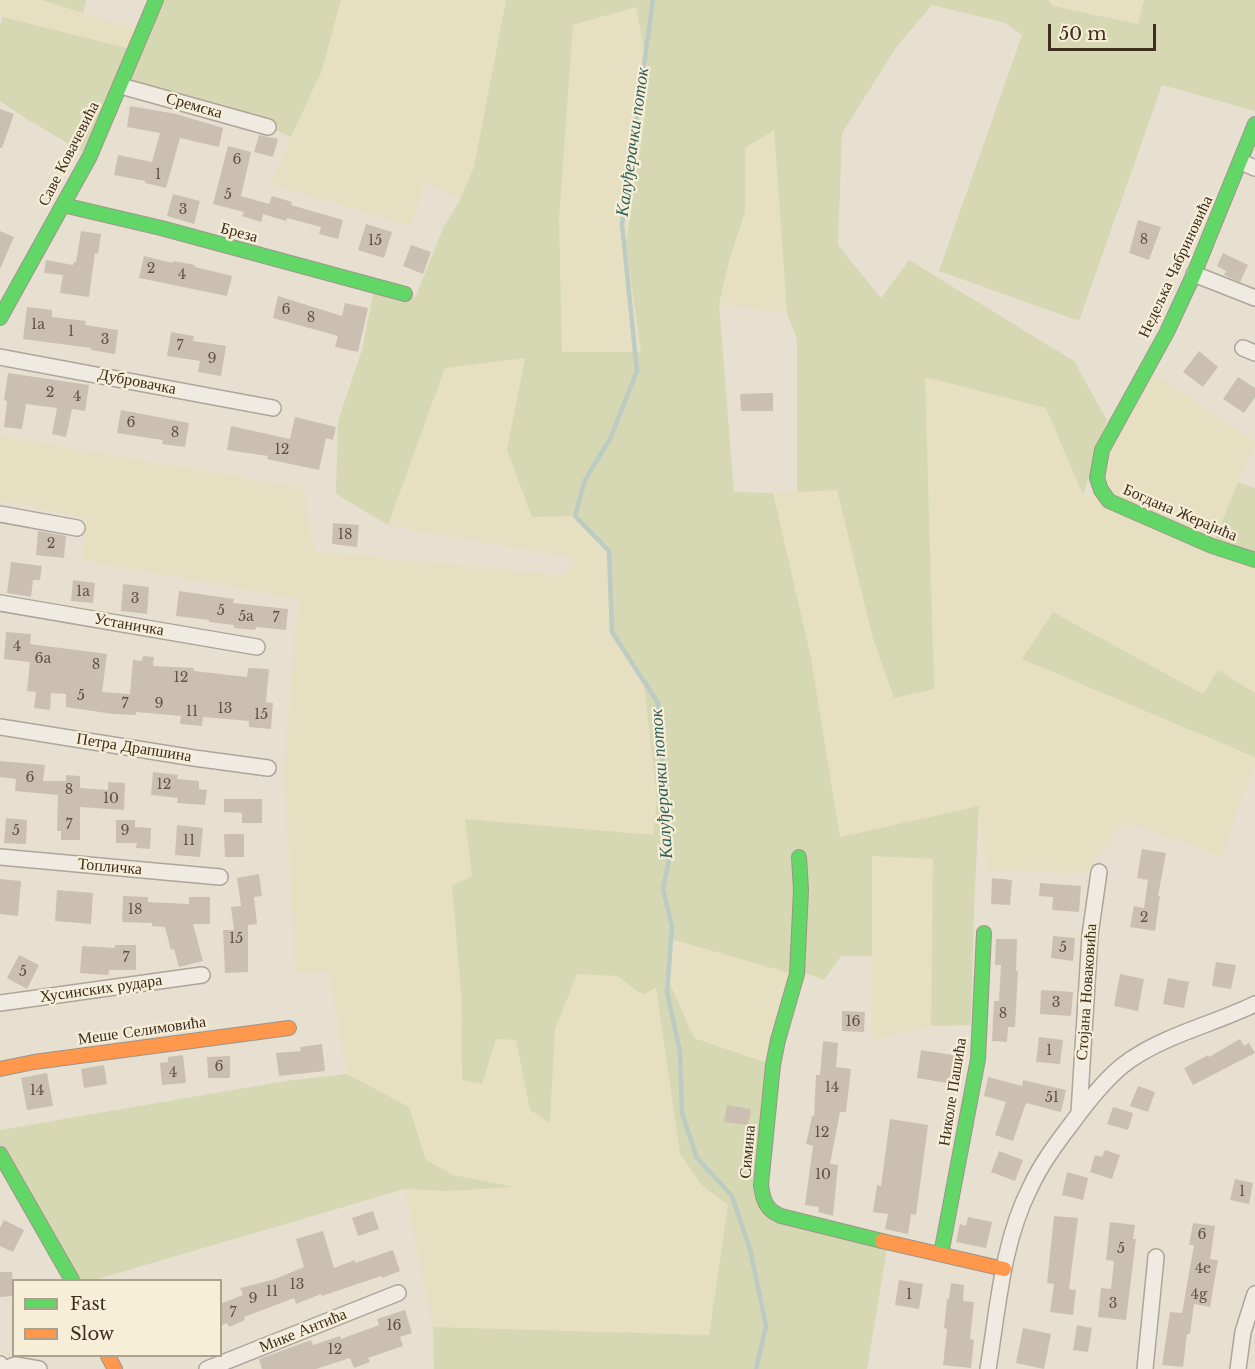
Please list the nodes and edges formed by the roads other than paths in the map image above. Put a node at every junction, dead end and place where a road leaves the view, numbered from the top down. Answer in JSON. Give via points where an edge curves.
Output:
{"nodes":[{"id":1,"x":156,"y":0,"type":"edge"},
{"id":2,"x":121,"y":86,"type":"junction"},
{"id":3,"x":1255,"y":124,"type":"edge"},
{"id":4,"x":268,"y":127,"type":"dead end"},
{"id":5,"x":1248,"y":165,"type":"edge"},
{"id":6,"x":63,"y":205,"type":"junction"},
{"id":7,"x":1194,"y":274,"type":"junction"},
{"id":8,"x":405,"y":294,"type":"dead end"},
{"id":9,"x":1255,"y":298,"type":"edge"},
{"id":10,"x":0,"y":318,"type":"edge"},
{"id":11,"x":0,"y":357,"type":"edge"},
{"id":12,"x":273,"y":408,"type":"dead end"},
{"id":13,"x":1118,"y":420,"type":"joint"},
{"id":14,"x":0,"y":514,"type":"edge"},
{"id":15,"x":77,"y":528,"type":"dead end"},
{"id":16,"x":1255,"y":560,"type":"edge"},
{"id":17,"x":0,"y":603,"type":"edge"},
{"id":18,"x":257,"y":647,"type":"dead end"},
{"id":19,"x":0,"y":727,"type":"edge"},
{"id":20,"x":268,"y":768,"type":"dead end"},
{"id":21,"x":0,"y":857,"type":"edge"},
{"id":22,"x":800,"y":857,"type":"dead end"},
{"id":23,"x":1099,"y":872,"type":"dead end"},
{"id":24,"x":220,"y":877,"type":"dead end"},
{"id":25,"x":984,"y":933,"type":"dead end"},
{"id":26,"x":202,"y":975,"type":"dead end"},
{"id":27,"x":0,"y":1003,"type":"edge"},
{"id":28,"x":1255,"y":1004,"type":"edge"},
{"id":29,"x":290,"y":1028,"type":"dead end"},
{"id":30,"x":0,"y":1069,"type":"edge"},
{"id":31,"x":1079,"y":1113,"type":"junction"},
{"id":32,"x":0,"y":1154,"type":"edge"},
{"id":33,"x":941,"y":1254,"type":"junction"},
{"id":34,"x":1156,"y":1257,"type":"dead end"},
{"id":35,"x":1004,"y":1269,"type":"junction"},
{"id":36,"x":71,"y":1279,"type":"edge"},
{"id":37,"x":398,"y":1293,"type":"dead end"},
{"id":38,"x":1254,"y":1303,"type":"edge"},
{"id":39,"x":0,"y":1364,"type":"edge"},
{"id":40,"x":3,"y":1369,"type":"edge"},
{"id":41,"x":39,"y":1369,"type":"edge"},
{"id":42,"x":207,"y":1369,"type":"edge"},
{"id":43,"x":988,"y":1369,"type":"edge"},
{"id":44,"x":1144,"y":1369,"type":"edge"},
{"id":45,"x":1238,"y":1369,"type":"edge"}],
"edges":[{"from":1,"to":2,"type":"street","name":"Саве Ковачевића"},
{"from":2,"to":4,"type":"street","name":"Сремска"},
{"from":2,"to":6,"type":"street","name":"Саве Ковачевића"},
{"from":3,"to":5,"type":"street","name":"Недељка Чабриновића"},
{"from":5,"to":7,"type":"street","name":"Недељка Чабриновића"},
{"from":6,"to":8,"type":"street","name":"Бреза"},
{"from":6,"to":10,"type":"street","name":"Саве Ковачевића"},
{"from":7,"to":9,"type":"street"},
{"from":7,"to":13,"type":"street","name":"Недељка Чабриновића"},
{"from":11,"to":12,"type":"street","name":"Дубровачка"},
{"from":13,"to":16,"type":"street","name":"Богдана Жерајића","via":[[1102,450],[1096,472],[1110,501],[1212,546]]},
{"from":14,"to":15,"type":"street"},
{"from":17,"to":18,"type":"street","name":"Устаничка"},
{"from":19,"to":20,"type":"street","name":"Петра Драпшина"},
{"from":21,"to":24,"type":"street","name":"Топличка"},
{"from":22,"to":33,"type":"street","name":"Симина","via":[[797,974],[773,1065],[762,1198],[766,1207],[786,1217]]},
{"from":23,"to":31,"type":"street","name":"Стојана Новаковића","via":[[1090,935]]},
{"from":25,"to":33,"type":"street","name":"Николе Пашића","via":[[975,1077]]},
{"from":26,"to":27,"type":"street","name":"Хусинских рудара"},
{"from":28,"to":31,"type":"street","via":[[1129,1060]]},
{"from":29,"to":30,"type":"street","name":"Меше Селимовића"},
{"from":31,"to":35,"type":"street","via":[[1029,1189]]},
{"from":32,"to":36,"type":"street"},
{"from":33,"to":35,"type":"street","name":"Симина"},
{"from":34,"to":44,"type":"street"},
{"from":35,"to":43,"type":"street"},
{"from":37,"to":42,"type":"street","name":"Мике Антића"},
{"from":38,"to":45,"type":"street","via":[[1243,1332]]},
{"from":39,"to":40,"type":"street"},
{"from":40,"to":41,"type":"street","via":[[15,1365]]}]}
